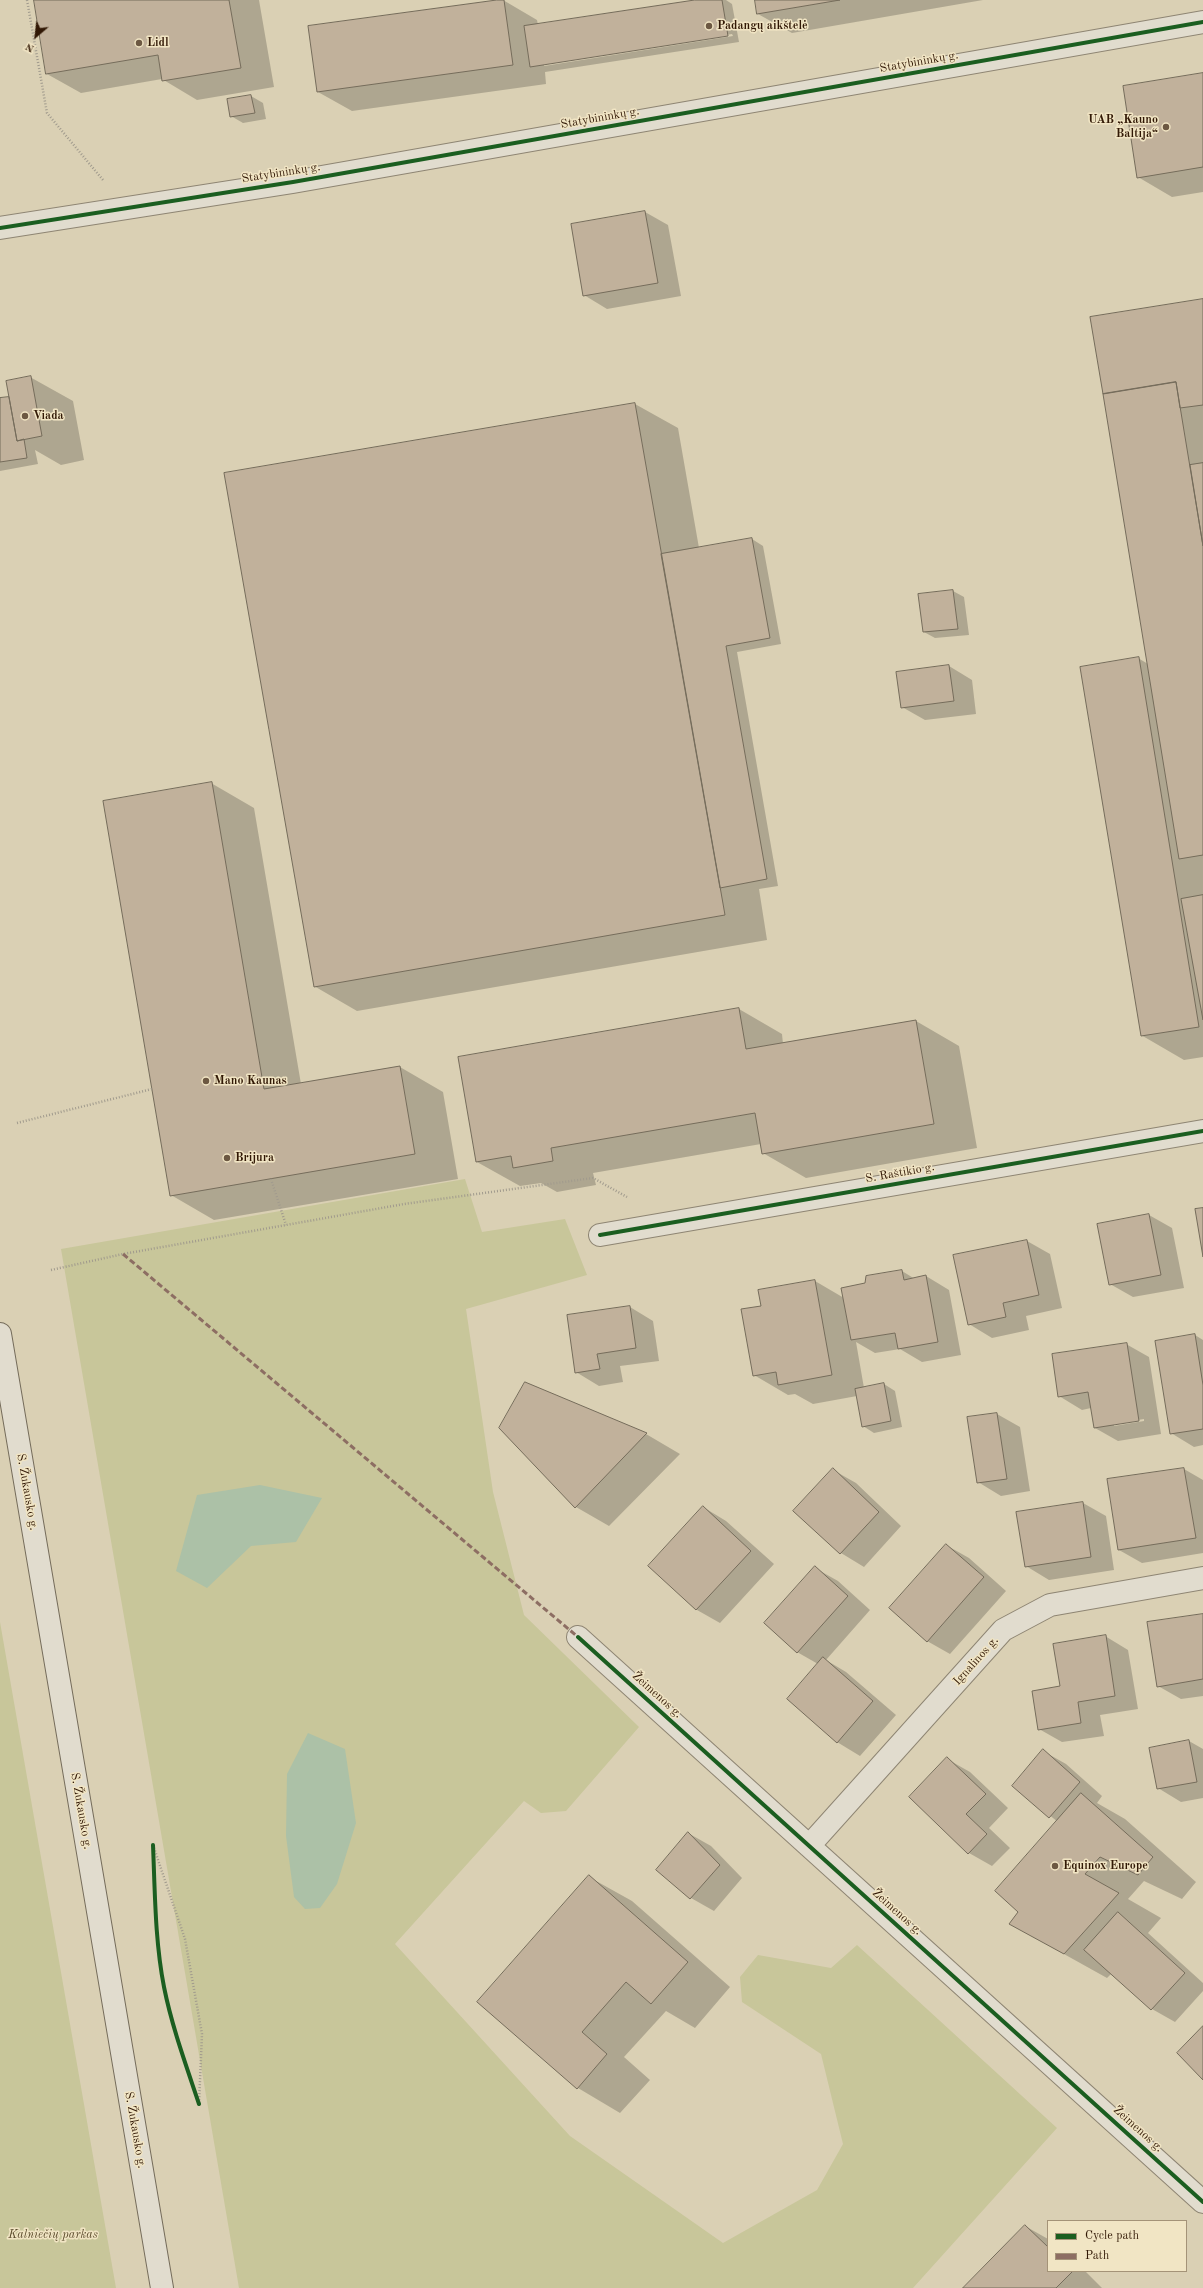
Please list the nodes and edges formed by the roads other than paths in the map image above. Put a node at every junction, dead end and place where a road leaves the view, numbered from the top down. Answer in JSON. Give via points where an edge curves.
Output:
{"nodes":[{"id":1,"x":1203,"y":22,"type":"edge"},
{"id":2,"x":0,"y":228,"type":"edge"},
{"id":3,"x":1203,"y":1131,"type":"edge"},
{"id":4,"x":600,"y":1235,"type":"dead end"},
{"id":5,"x":0,"y":1334,"type":"edge"},
{"id":6,"x":1203,"y":1578,"type":"edge"},
{"id":7,"x":578,"y":1637,"type":"dead end"},
{"id":8,"x":809,"y":1846,"type":"junction"},
{"id":9,"x":1203,"y":2202,"type":"edge"},
{"id":10,"x":162,"y":2288,"type":"edge"}],
"edges":[{"from":1,"to":2,"type":"street","name":"Statybininkų g.","via":[[293,182]]},
{"from":3,"to":4,"type":"street","name":"S. Raštikio g."},
{"from":5,"to":10,"type":"street","name":"S. Žukausko g."},
{"from":6,"to":8,"type":"street","name":"Ignalinos g.","via":[[1050,1605],[1003,1630]]},
{"from":7,"to":8,"type":"street","name":"Žeimenos g."},
{"from":8,"to":9,"type":"street","name":"Žeimenos g."}]}
